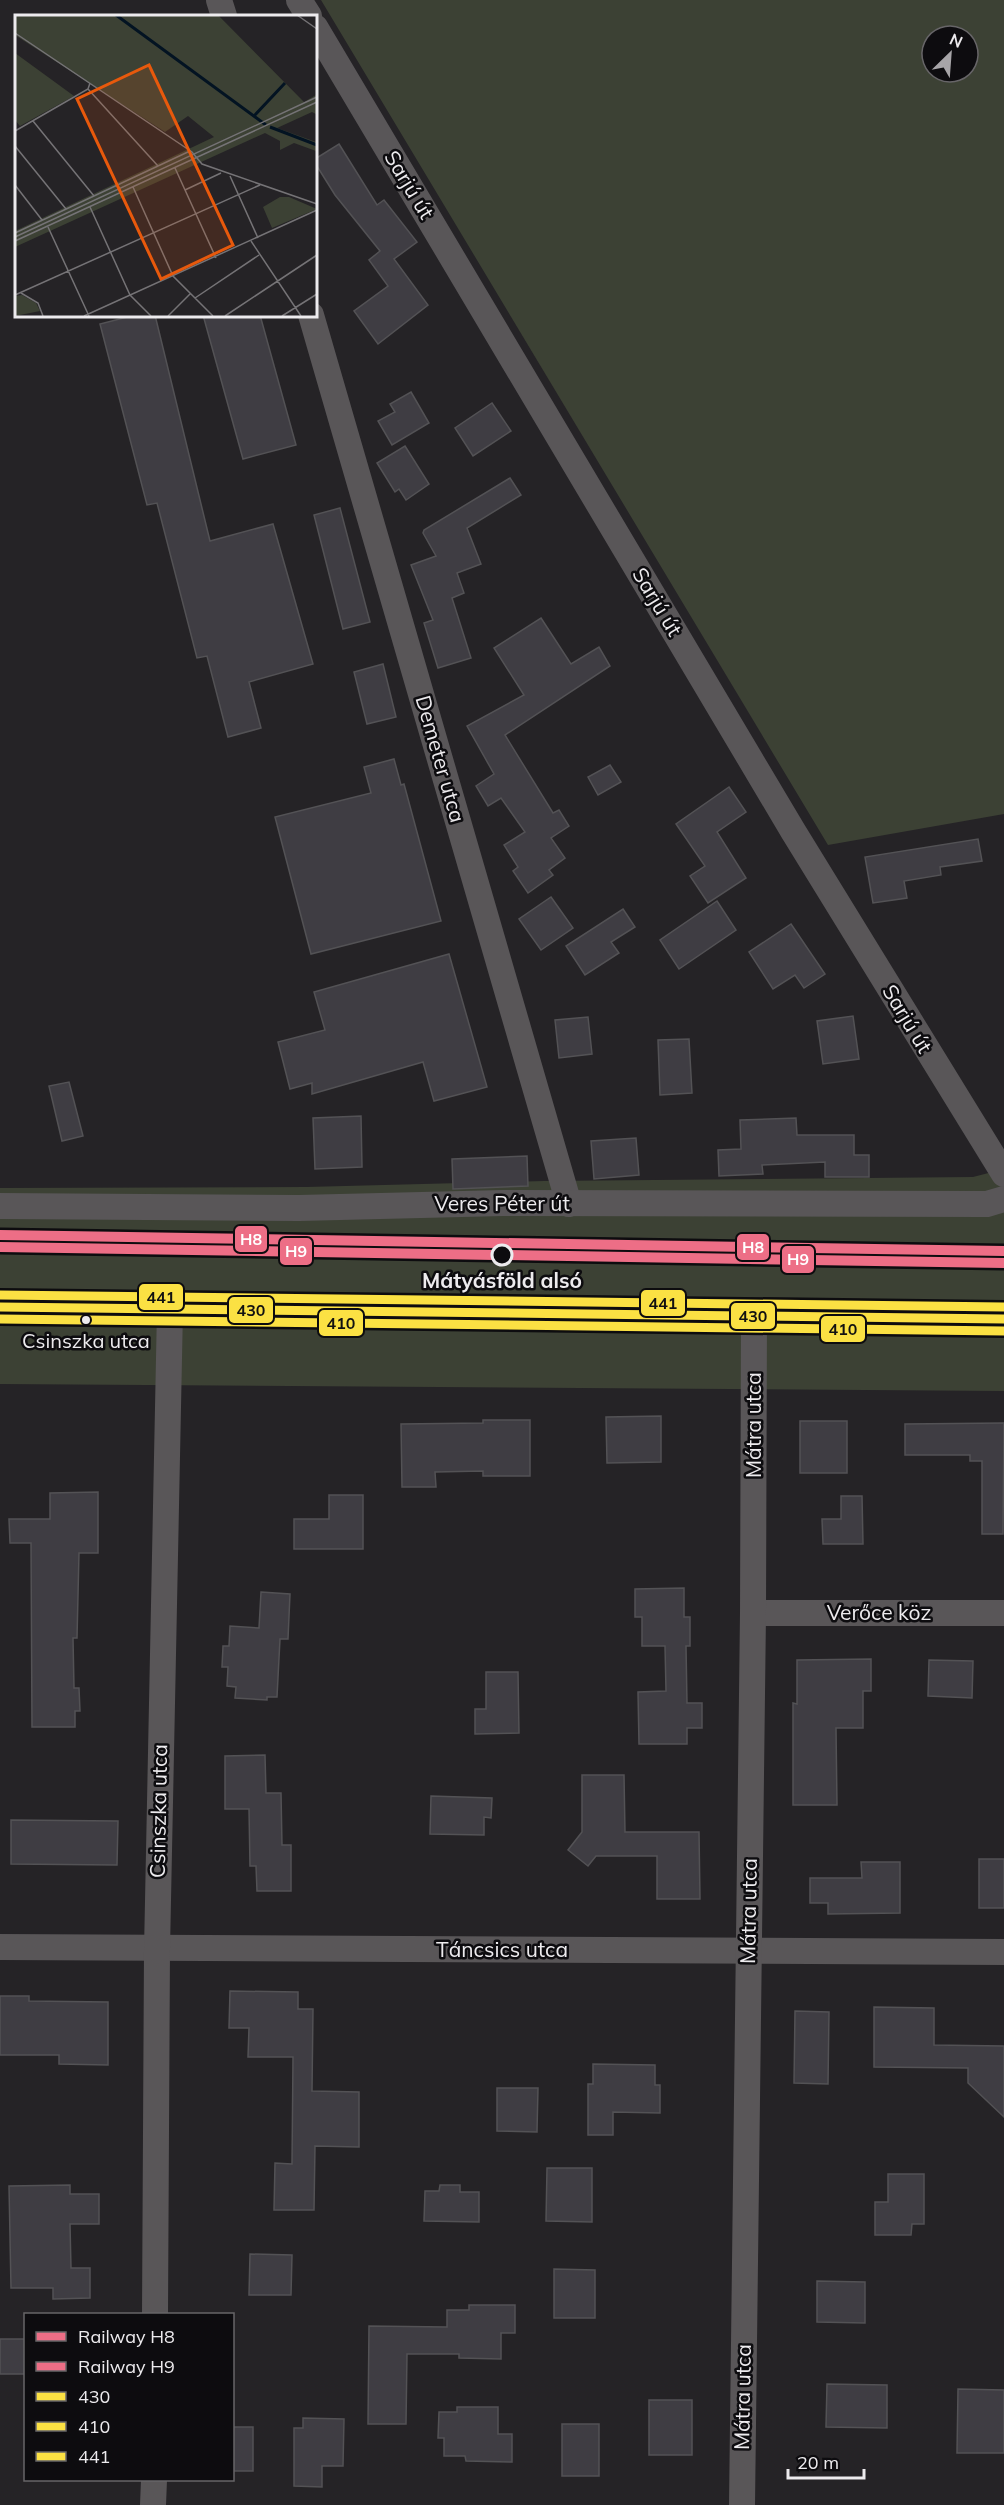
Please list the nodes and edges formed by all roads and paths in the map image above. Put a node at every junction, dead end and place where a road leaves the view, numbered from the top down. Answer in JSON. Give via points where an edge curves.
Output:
{"nodes":[{"id":1,"x":219,"y":0,"type":"edge"},
{"id":2,"x":299,"y":0,"type":"edge"},
{"id":3,"x":224,"y":15,"type":"edge"},
{"id":4,"x":308,"y":15,"type":"edge"},
{"id":5,"x":316,"y":29,"type":"edge"},
{"id":6,"x":311,"y":316,"type":"edge"},
{"id":7,"x":1004,"y":1174,"type":"edge"},
{"id":8,"x":1004,"y":1199,"type":"edge"},
{"id":9,"x":569,"y":1204,"type":"junction"},
{"id":10,"x":0,"y":1206,"type":"edge"},
{"id":11,"x":0,"y":1307,"type":"edge"},
{"id":12,"x":170,"y":1308,"type":"junction"},
{"id":13,"x":754,"y":1317,"type":"junction"},
{"id":14,"x":1004,"y":1319,"type":"edge"},
{"id":15,"x":753,"y":1613,"type":"junction"},
{"id":16,"x":1004,"y":1613,"type":"edge"},
{"id":17,"x":0,"y":1947,"type":"edge"},
{"id":18,"x":749,"y":1949,"type":"junction"},
{"id":19,"x":156,"y":1950,"type":"junction"},
{"id":20,"x":1004,"y":1952,"type":"edge"},
{"id":21,"x":154,"y":2313,"type":"edge"},
{"id":22,"x":154,"y":2481,"type":"edge"},
{"id":23,"x":153,"y":2505,"type":"edge"},
{"id":24,"x":742,"y":2505,"type":"edge"}],
"edges":[{"from":1,"to":3,"type":"street"},
{"from":2,"to":4,"type":"street"},
{"from":5,"to":7,"type":"street","name":"Sarjú út","via":[[794,831]]},
{"from":6,"to":9,"type":"street","name":"Demeter utca"},
{"from":8,"to":9,"type":"street","name":"Veres Péter út","via":[[987,1204]]},
{"from":9,"to":10,"type":"street","name":"Veres Péter út","via":[[299,1208]]},
{"from":11,"to":12,"type":"main road"},
{"from":12,"to":13,"type":"main road"},
{"from":12,"to":19,"type":"street","name":"Csinszka utca"},
{"from":13,"to":14,"type":"main road"},
{"from":13,"to":15,"type":"street","name":"Mátra utca"},
{"from":15,"to":16,"type":"street","name":"Verőce köz"},
{"from":15,"to":18,"type":"street","name":"Mátra utca"},
{"from":17,"to":19,"type":"street","name":"Táncsics utca"},
{"from":18,"to":19,"type":"street","name":"Táncsics utca"},
{"from":18,"to":20,"type":"street","name":"Táncsics utca"},
{"from":18,"to":24,"type":"street","name":"Mátra utca"},
{"from":19,"to":21,"type":"street","name":"Csinszka utca"},
{"from":22,"to":23,"type":"street"}]}
